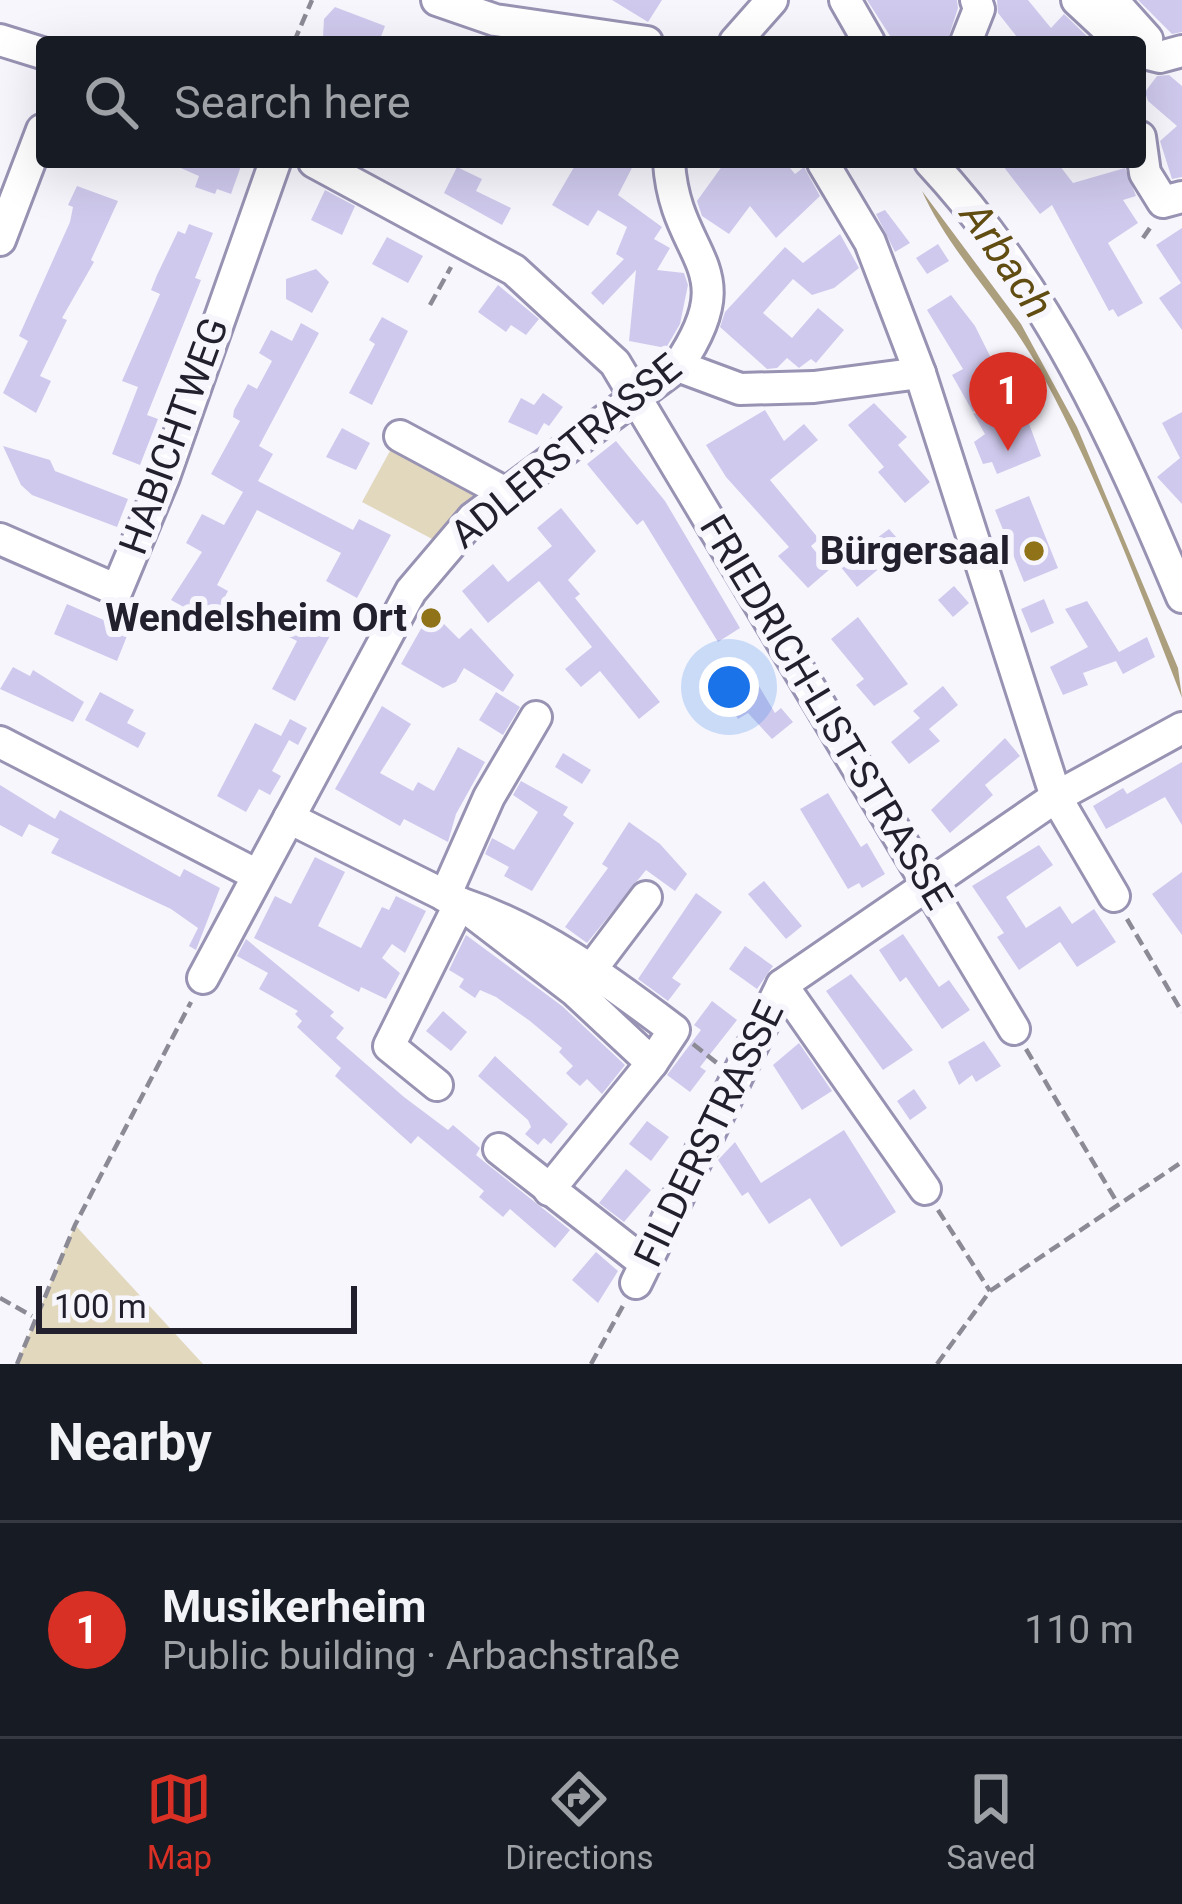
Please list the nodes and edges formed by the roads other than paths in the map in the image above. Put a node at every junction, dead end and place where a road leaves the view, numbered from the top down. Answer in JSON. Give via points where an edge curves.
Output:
{"nodes":[{"id":1,"x":437,"y":0,"type":"edge"},
{"id":2,"x":772,"y":0,"type":"edge"},
{"id":3,"x":844,"y":0,"type":"edge"},
{"id":4,"x":976,"y":0,"type":"edge"},
{"id":5,"x":1077,"y":0,"type":"edge"},
{"id":6,"x":1112,"y":0,"type":"edge"},
{"id":7,"x":606,"y":36,"type":"edge"},
{"id":8,"x":739,"y":36,"type":"edge"},
{"id":9,"x":865,"y":36,"type":"edge"},
{"id":10,"x":968,"y":36,"type":"edge"},
{"id":11,"x":1116,"y":36,"type":"edge"},
{"id":12,"x":1144,"y":36,"type":"edge"},
{"id":13,"x":0,"y":40,"type":"edge"},
{"id":14,"x":36,"y":51,"type":"edge"},
{"id":15,"x":1182,"y":51,"type":"edge"},
{"id":16,"x":1146,"y":54,"type":"edge"},
{"id":17,"x":36,"y":146,"type":"edge"},
{"id":18,"x":273,"y":168,"type":"edge"},
{"id":19,"x":325,"y":168,"type":"edge"},
{"id":20,"x":670,"y":168,"type":"edge"},
{"id":21,"x":826,"y":168,"type":"edge"},
{"id":22,"x":935,"y":168,"type":"edge"},
{"id":23,"x":1144,"y":168,"type":"edge"},
{"id":24,"x":1182,"y":197,"type":"edge"},
{"id":25,"x":0,"y":240,"type":"edge"},
{"id":26,"x":678,"y":366,"type":"junction"},
{"id":27,"x":920,"y":373,"type":"junction"},
{"id":28,"x":639,"y":394,"type":"junction"},
{"id":29,"x":400,"y":436,"type":"dead end"},
{"id":30,"x":504,"y":492,"type":"junction"},
{"id":31,"x":0,"y":539,"type":"edge"},
{"id":32,"x":1182,"y":597,"type":"edge"},
{"id":33,"x":536,"y":716,"type":"dead end"},
{"id":34,"x":1182,"y":728,"type":"edge"},
{"id":35,"x":0,"y":742,"type":"edge"},
{"id":36,"x":1056,"y":797,"type":"junction"},
{"id":37,"x":289,"y":818,"type":"junction"},
{"id":38,"x":257,"y":875,"type":"junction"},
{"id":39,"x":928,"y":883,"type":"junction"},
{"id":40,"x":1114,"y":896,"type":"road end"},
{"id":41,"x":646,"y":897,"type":"dead end"},
{"id":42,"x":453,"y":900,"type":"junction"},
{"id":43,"x":203,"y":978,"type":"road end"},
{"id":44,"x":583,"y":980,"type":"junction"},
{"id":45,"x":782,"y":985,"type":"junction"},
{"id":46,"x":1014,"y":1030,"type":"road end"},
{"id":47,"x":652,"y":1063,"type":"junction"},
{"id":48,"x":437,"y":1085,"type":"dead end"},
{"id":49,"x":499,"y":1149,"type":"dead end"},
{"id":50,"x":925,"y":1189,"type":"road end"},
{"id":51,"x":549,"y":1190,"type":"junction"}],
"edges":[{"from":1,"to":7,"type":"street","via":[[495,20]]},
{"from":2,"to":8,"type":"street"},
{"from":3,"to":9,"type":"street"},
{"from":4,"to":10,"type":"street"},
{"from":5,"to":11,"type":"street"},
{"from":6,"to":12,"type":"street"},
{"from":13,"to":14,"type":"street"},
{"from":15,"to":16,"type":"street"},
{"from":17,"to":25,"type":"street"},
{"from":18,"to":31,"type":"street","name":"HABICHTWEG","via":[[118,590]]},
{"from":19,"to":28,"type":"street","name":"FRIEDRICH-LIST-STRASSE","via":[[465,241],[563,310]]},
{"from":20,"to":26,"type":"street","name":"ADLERSTRASSE","via":[[673,203],[708,274],[710,314]]},
{"from":21,"to":27,"type":"street","via":[[870,242]]},
{"from":22,"to":32,"type":"street","via":[[994,235],[1058,330]]},
{"from":23,"to":24,"type":"street","via":[[1163,202]]},
{"from":26,"to":27,"type":"street","via":[[740,389]]},
{"from":26,"to":28,"type":"street","name":"ADLERSTRASSE"},
{"from":27,"to":36,"type":"street"},
{"from":28,"to":30,"type":"street","name":"ADLERSTRASSE"},
{"from":28,"to":39,"type":"street","name":"FRIEDRICH-LIST-STRASSE"},
{"from":29,"to":30,"type":"street"},
{"from":30,"to":37,"type":"street","name":"ADLERSTRASSE","via":[[411,591]]},
{"from":33,"to":42,"type":"street","via":[[489,797]]},
{"from":34,"to":36,"type":"street","name":"FILDERSTRASSE"},
{"from":35,"to":38,"type":"street"},
{"from":36,"to":39,"type":"street","name":"FILDERSTRASSE"},
{"from":36,"to":40,"type":"street"},
{"from":37,"to":38,"type":"street","name":"ADLERSTRASSE"},
{"from":37,"to":42,"type":"street"},
{"from":38,"to":43,"type":"street","name":"ADLERSTRASSE"},
{"from":39,"to":45,"type":"street","name":"FILDERSTRASSE"},
{"from":39,"to":46,"type":"street","name":"FRIEDRICH-LIST-STRASSE"},
{"from":41,"to":44,"type":"street"},
{"from":42,"to":44,"type":"street"},
{"from":42,"to":48,"type":"street","via":[[389,1046]]},
{"from":44,"to":47,"type":"street"},
{"from":44,"to":47,"type":"street","via":[[674,1030]]},
{"from":45,"to":50,"type":"street","name":"FILDERSTRASSE"},
{"from":45,"to":51,"type":"street","name":"FILDERSTRASSE","via":[[636,1270]]},
{"from":47,"to":51,"type":"street"},
{"from":49,"to":51,"type":"street"}]}
